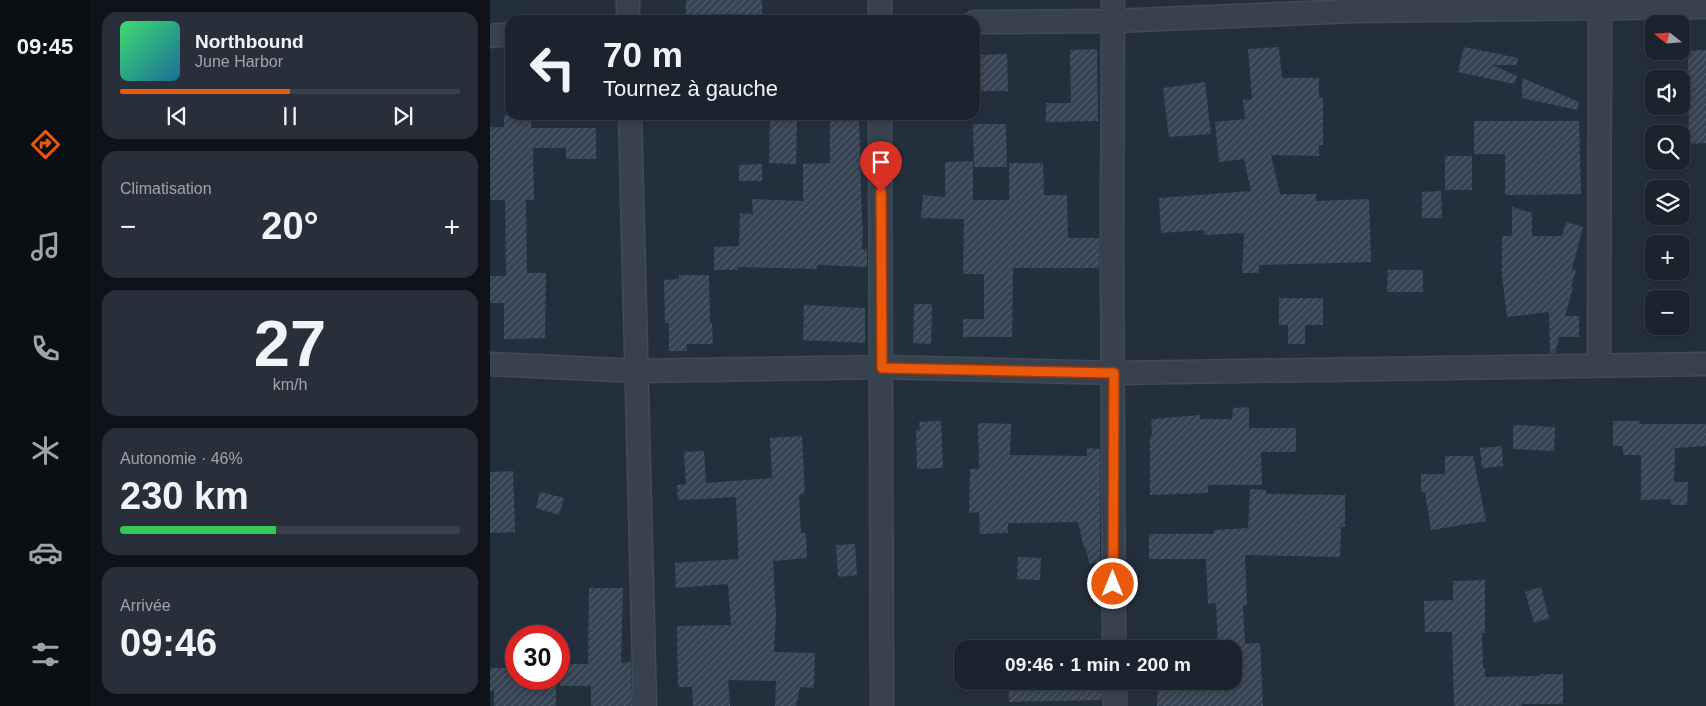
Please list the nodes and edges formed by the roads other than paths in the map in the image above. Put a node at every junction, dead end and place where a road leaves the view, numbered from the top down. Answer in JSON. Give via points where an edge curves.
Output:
{"nodes":[{"id":1,"x":880,"y":0,"type":"edge"},
{"id":2,"x":1600,"y":4,"type":"edge"},
{"id":3,"x":1355,"y":5,"type":"edge"},
{"id":4,"x":1706,"y":7,"type":"edge"},
{"id":5,"x":1113,"y":10,"type":"edge"},
{"id":6,"x":880,"y":15,"type":"edge"},
{"id":7,"x":980,"y":22,"type":"edge"},
{"id":8,"x":505,"y":34,"type":"edge"},
{"id":9,"x":490,"y":36,"type":"edge"},
{"id":10,"x":630,"y":120,"type":"edge"},
{"id":11,"x":880,"y":120,"type":"edge"},
{"id":12,"x":490,"y":364,"type":"edge"},
{"id":13,"x":1706,"y":364,"type":"edge"},
{"id":14,"x":1599,"y":365,"type":"junction"},
{"id":15,"x":882,"y":368,"type":"junction"},
{"id":16,"x":637,"y":371,"type":"junction"},
{"id":17,"x":1114,"y":373,"type":"junction"},
{"id":18,"x":1114,"y":640,"type":"edge"},
{"id":19,"x":1115,"y":690,"type":"edge"},
{"id":20,"x":645,"y":706,"type":"edge"},
{"id":21,"x":882,"y":706,"type":"edge"},
{"id":22,"x":1115,"y":706,"type":"edge"}],
"edges":[{"from":1,"to":6,"type":"street"},
{"from":2,"to":3,"type":"street"},
{"from":2,"to":4,"type":"street"},
{"from":2,"to":14,"type":"street"},
{"from":3,"to":5,"type":"street"},
{"from":5,"to":7,"type":"street"},
{"from":5,"to":17,"type":"street"},
{"from":8,"to":9,"type":"street"},
{"from":10,"to":16,"type":"street"},
{"from":11,"to":15,"type":"street"},
{"from":12,"to":16,"type":"street"},
{"from":13,"to":14,"type":"street"},
{"from":14,"to":17,"type":"street"},
{"from":15,"to":16,"type":"street"},
{"from":15,"to":17,"type":"street"},
{"from":15,"to":21,"type":"street"},
{"from":16,"to":20,"type":"street"},
{"from":17,"to":18,"type":"street"},
{"from":19,"to":22,"type":"street"}]}
